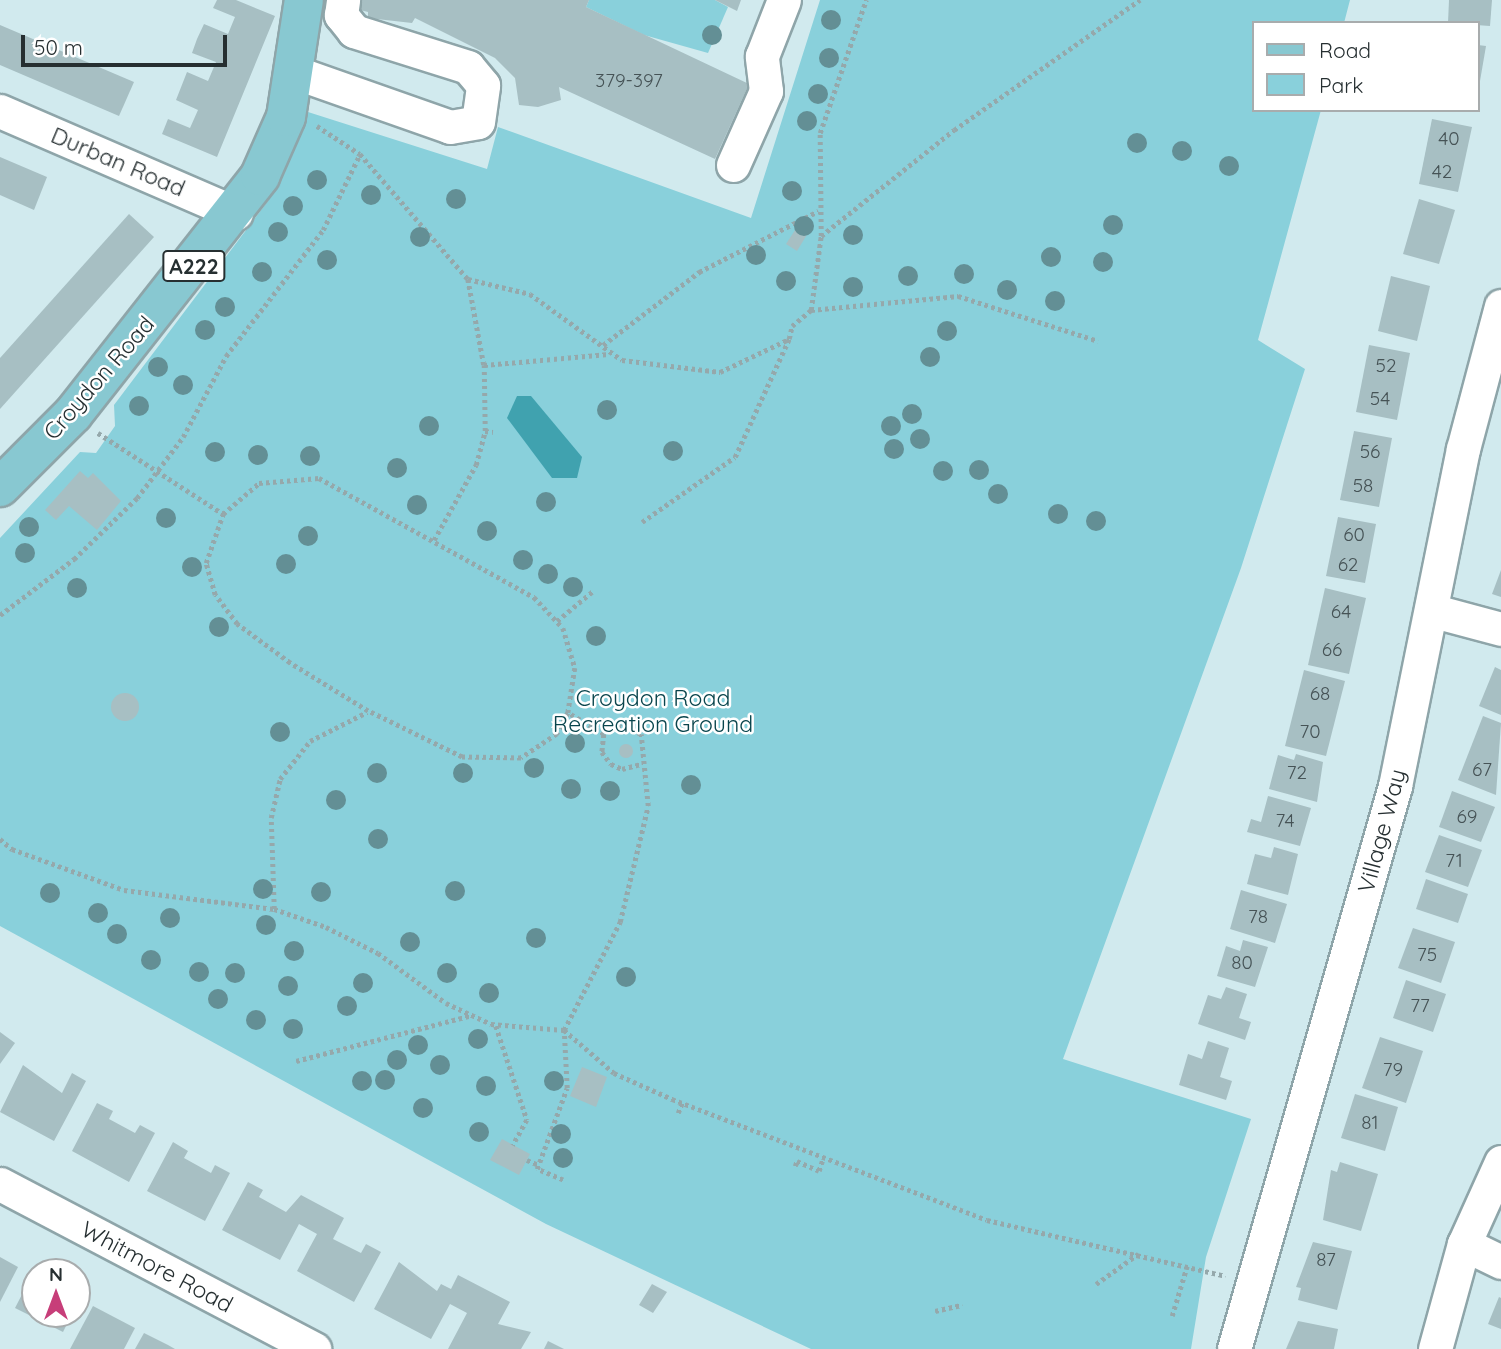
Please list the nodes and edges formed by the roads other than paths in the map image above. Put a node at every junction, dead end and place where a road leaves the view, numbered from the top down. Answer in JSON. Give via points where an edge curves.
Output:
{"nodes":[{"id":1,"x":304,"y":0,"type":"edge"},
{"id":2,"x":342,"y":0,"type":"edge"},
{"id":3,"x":784,"y":0,"type":"edge"},
{"id":4,"x":297,"y":73,"type":"junction"},
{"id":5,"x":0,"y":111,"type":"edge"},
{"id":6,"x":733,"y":165,"type":"dead end"},
{"id":7,"x":236,"y":213,"type":"junction"},
{"id":8,"x":1501,"y":306,"type":"edge"},
{"id":9,"x":0,"y":487,"type":"edge"},
{"id":10,"x":1434,"y":611,"type":"junction"},
{"id":11,"x":1501,"y":629,"type":"edge"},
{"id":12,"x":1501,"y":1161,"type":"edge"},
{"id":13,"x":0,"y":1184,"type":"edge"},
{"id":14,"x":1464,"y":1244,"type":"junction"},
{"id":15,"x":1501,"y":1262,"type":"edge"},
{"id":16,"x":314,"y":1349,"type":"edge"},
{"id":17,"x":1234,"y":1349,"type":"edge"},
{"id":18,"x":1435,"y":1349,"type":"edge"}],
"edges":[{"from":1,"to":4,"type":"main road","name":"Croydon Road","number":"A222"},
{"from":2,"to":4,"type":"street","via":[[341,15],[354,31],[468,67],[483,85],[478,121],[450,127]]},
{"from":3,"to":6,"type":"street","via":[[762,55],[766,91]]},
{"from":4,"to":7,"type":"main road","name":"Croydon Road","number":"A222","via":[[286,117]]},
{"from":5,"to":7,"type":"street","name":"Durban Road"},
{"from":7,"to":9,"type":"main road","name":"Croydon Road","number":"A222","via":[[73,414]]},
{"from":8,"to":10,"type":"street","name":"Village Way","via":[[1468,425]]},
{"from":10,"to":11,"type":"street"},
{"from":10,"to":17,"type":"street","name":"Village Way","via":[[1381,840]]},
{"from":12,"to":14,"type":"street"},
{"from":13,"to":16,"type":"street","name":"Whitmore Road"},
{"from":14,"to":15,"type":"street"},
{"from":14,"to":18,"type":"street"}]}
